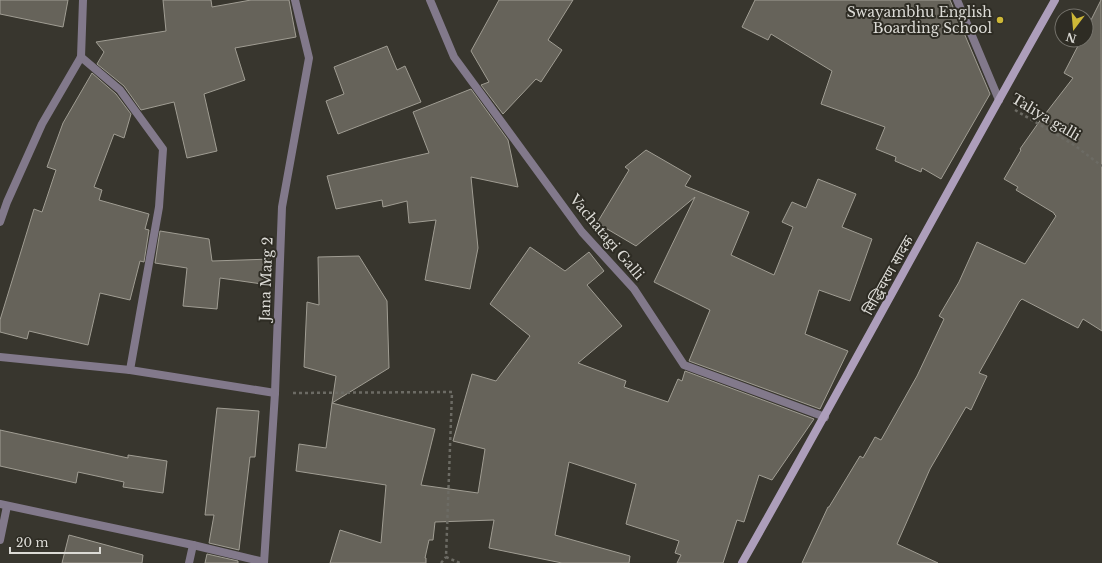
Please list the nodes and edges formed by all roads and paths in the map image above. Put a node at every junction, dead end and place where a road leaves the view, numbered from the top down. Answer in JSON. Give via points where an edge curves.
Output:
{"nodes":[{"id":1,"x":83,"y":0,"type":"edge"},
{"id":2,"x":295,"y":0,"type":"edge"},
{"id":3,"x":430,"y":0,"type":"edge"},
{"id":4,"x":957,"y":0,"type":"edge"},
{"id":5,"x":1055,"y":0,"type":"edge"},
{"id":6,"x":81,"y":57,"type":"junction"},
{"id":7,"x":999,"y":100,"type":"junction"},
{"id":8,"x":1102,"y":166,"type":"edge"},
{"id":9,"x":0,"y":222,"type":"edge"},
{"id":10,"x":0,"y":357,"type":"edge"},
{"id":11,"x":130,"y":370,"type":"junction"},
{"id":12,"x":275,"y":393,"type":"junction"},
{"id":13,"x":824,"y":417,"type":"junction"},
{"id":14,"x":3,"y":505,"type":"edge"},
{"id":15,"x":0,"y":540,"type":"edge"},
{"id":16,"x":193,"y":545,"type":"junction"},
{"id":17,"x":446,"y":557,"type":"junction"},
{"id":18,"x":264,"y":562,"type":"edge"},
{"id":19,"x":189,"y":563,"type":"edge"},
{"id":20,"x":442,"y":563,"type":"edge"},
{"id":21,"x":460,"y":563,"type":"edge"},
{"id":22,"x":742,"y":563,"type":"edge"}],
"edges":[{"from":1,"to":6,"type":"street"},
{"from":2,"to":12,"type":"street","name":"Jana Marg 2","via":[[309,58],[282,207]]},
{"from":3,"to":13,"type":"street","name":"Vachatagi Galli","via":[[454,57],[582,232],[634,289],[684,365]]},
{"from":4,"to":7,"type":"street"},
{"from":5,"to":7,"type":"main road","name":"सिद्धिचरण सादक"},
{"from":6,"to":9,"type":"street","via":[[42,124]]},
{"from":6,"to":11,"type":"street","via":[[120,90],[163,149],[158,207]]},
{"from":7,"to":8,"type":"path","name":"Taliya galli","via":[[1074,145]]},
{"from":7,"to":13,"type":"main road","name":"सिद्धिचरण सादक"},
{"from":10,"to":11,"type":"street"},
{"from":11,"to":12,"type":"street"},
{"from":12,"to":17,"type":"path","via":[[452,392]]},
{"from":12,"to":18,"type":"street","name":"Jana Marg 2"},
{"from":13,"to":22,"type":"main road","name":"सिद्धिचरण सादक"},
{"from":14,"to":15,"type":"street"},
{"from":14,"to":16,"type":"street"},
{"from":16,"to":18,"type":"street"},
{"from":16,"to":19,"type":"street"},
{"from":17,"to":20,"type":"path"},
{"from":17,"to":21,"type":"path"}]}
